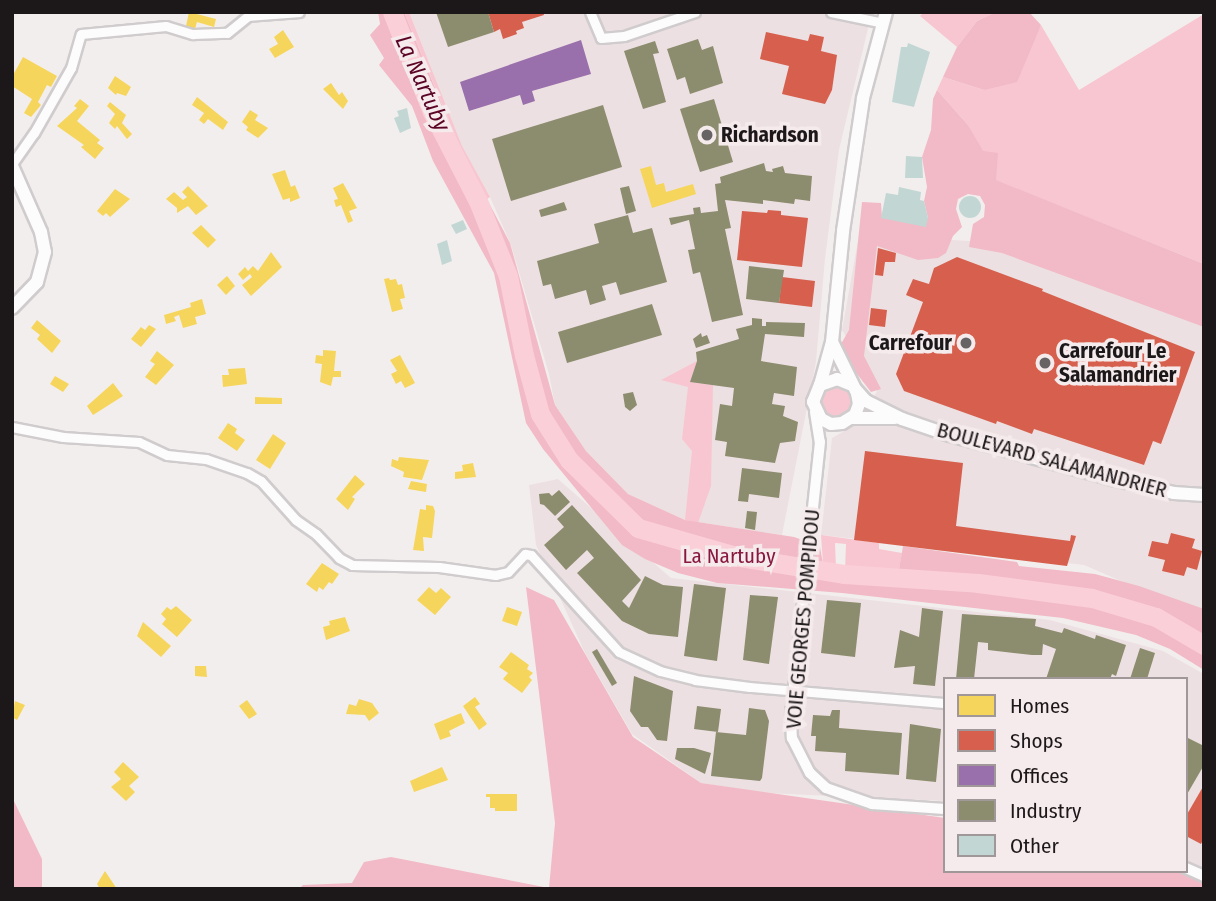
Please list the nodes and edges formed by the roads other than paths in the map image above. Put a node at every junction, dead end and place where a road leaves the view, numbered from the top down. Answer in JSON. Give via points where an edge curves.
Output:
{"nodes":[{"id":1,"x":299,"y":12,"type":"edge"},
{"id":2,"x":590,"y":12,"type":"edge"},
{"id":3,"x":695,"y":12,"type":"edge"},
{"id":4,"x":831,"y":12,"type":"edge"},
{"id":5,"x":250,"y":14,"type":"edge"},
{"id":6,"x":885,"y":17,"type":"edge"},
{"id":7,"x":12,"y":165,"type":"edge"},
{"id":8,"x":12,"y":308,"type":"edge"},
{"id":9,"x":832,"y":342,"type":"junction"},
{"id":10,"x":820,"y":385,"type":"junction"},
{"id":11,"x":854,"y":388,"type":"junction"},
{"id":12,"x":815,"y":410,"type":"junction"},
{"id":13,"x":902,"y":419,"type":"junction"},
{"id":14,"x":847,"y":420,"type":"junction"},
{"id":15,"x":12,"y":427,"type":"edge"},
{"id":16,"x":820,"y":442,"type":"junction"},
{"id":17,"x":1204,"y":495,"type":"edge"},
{"id":18,"x":793,"y":691,"type":"junction"},
{"id":19,"x":943,"y":702,"type":"edge"},
{"id":20,"x":943,"y":809,"type":"edge"},
{"id":21,"x":1188,"y":869,"type":"edge"},
{"id":22,"x":1204,"y":876,"type":"edge"}],
"edges":[{"from":1,"to":5,"type":"street"},
{"from":2,"to":3,"type":"street","via":[[601,38],[624,36]]},
{"from":4,"to":6,"type":"street"},
{"from":5,"to":7,"type":"street","via":[[228,33],[193,34],[166,26],[81,34],[71,68]]},
{"from":6,"to":9,"type":"main road","via":[[861,110]]},
{"from":7,"to":8,"type":"main road","via":[[45,252],[37,282]]},
{"from":9,"to":10,"type":"main road"},
{"from":9,"to":11,"type":"main road"},
{"from":10,"to":11,"type":"main road","via":[[837,379]]},
{"from":10,"to":12,"type":"main road","via":[[814,395]]},
{"from":11,"to":13,"type":"main road","name":"BOULEVARD SALAMANDRIER","via":[[866,401]]},
{"from":11,"to":14,"type":"main road","via":[[859,404]]},
{"from":12,"to":14,"type":"main road","via":[[824,421]]},
{"from":12,"to":16,"type":"street","name":"VOIE GEORGES POMPIDOU"},
{"from":13,"to":14,"type":"main road","name":"BOULEVARD SALAMANDRIER"},
{"from":13,"to":17,"type":"main road","name":"BOULEVARD SALAMANDRIER","via":[[1116,480]]},
{"from":14,"to":16,"type":"street"},
{"from":15,"to":18,"type":"street","via":[[63,437],[138,442],[167,455],[205,459],[247,473],[352,565],[427,566],[495,575],[508,572],[525,554],[531,555],[619,652],[660,671],[695,680]]},
{"from":16,"to":18,"type":"street","name":"VOIE GEORGES POMPIDOU"},
{"from":18,"to":19,"type":"street"},
{"from":18,"to":20,"type":"street","name":"VOIE GEORGES POMPIDOU","via":[[792,738],[810,773],[826,788],[872,804]]},
{"from":21,"to":22,"type":"street"}]}
